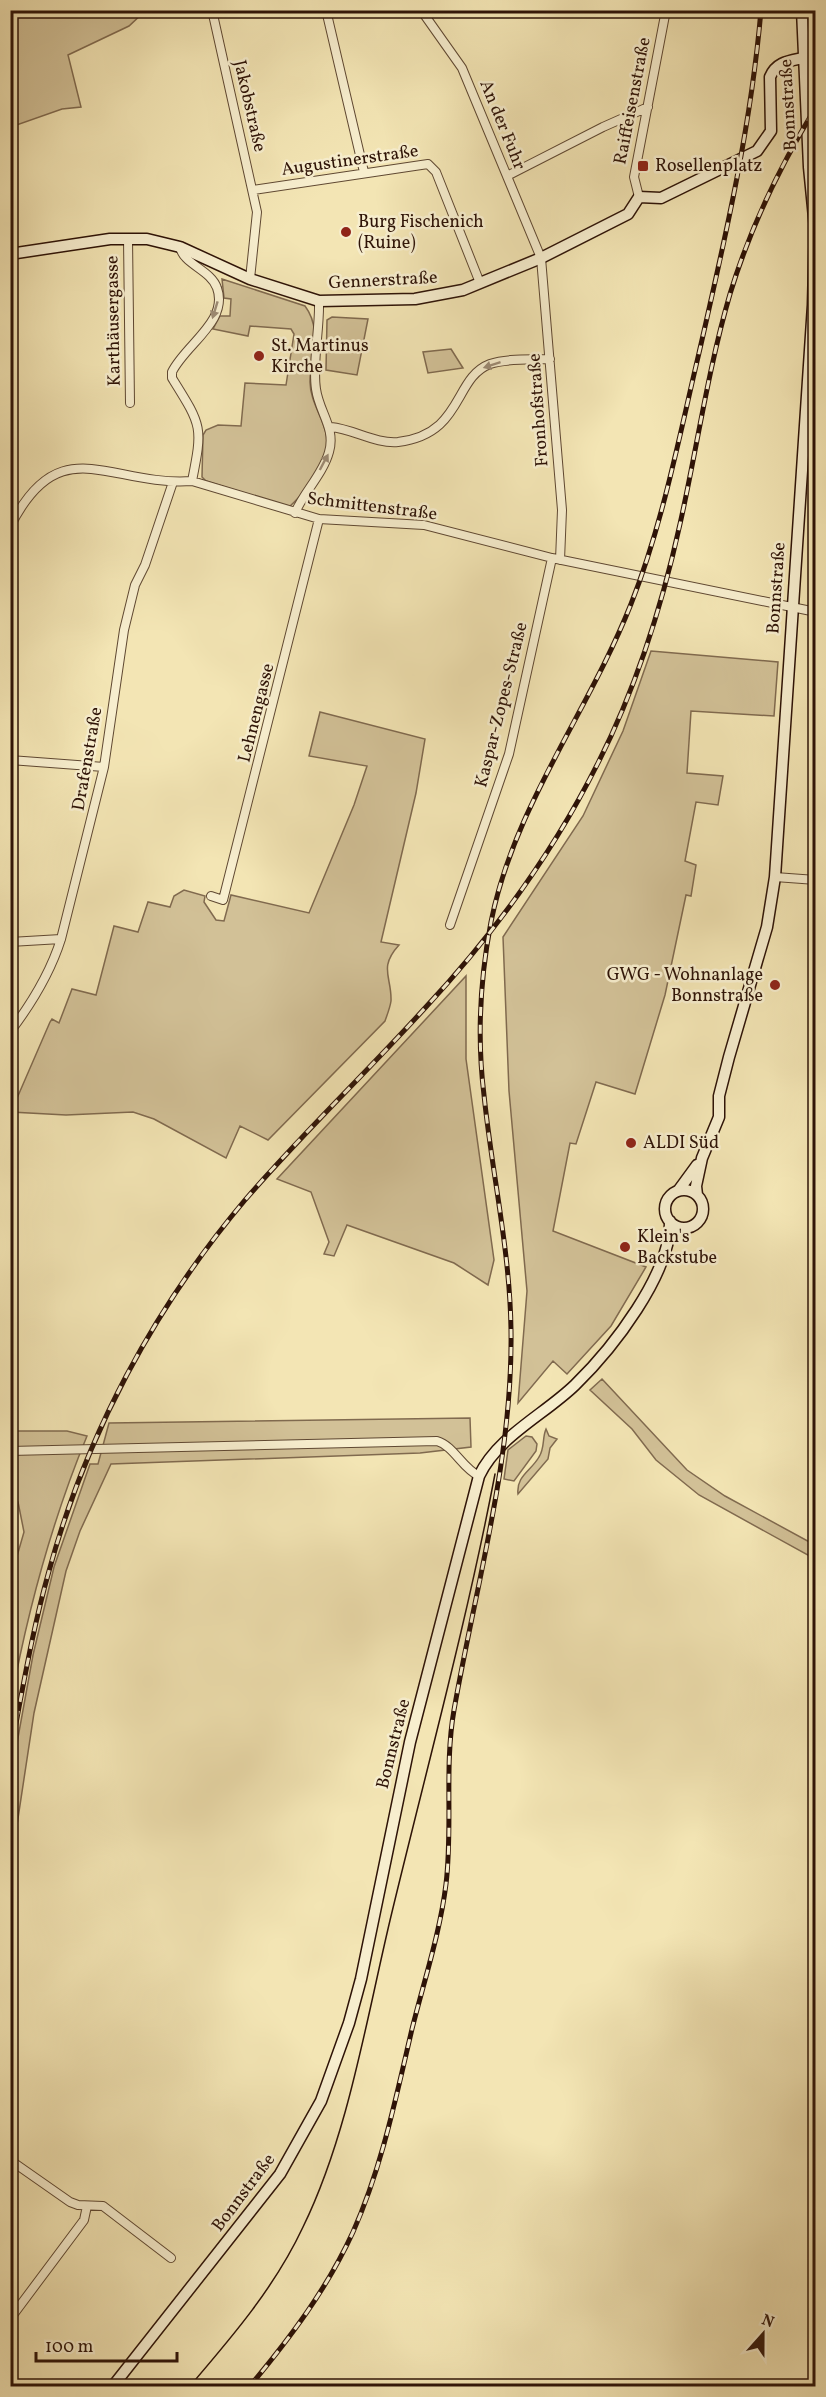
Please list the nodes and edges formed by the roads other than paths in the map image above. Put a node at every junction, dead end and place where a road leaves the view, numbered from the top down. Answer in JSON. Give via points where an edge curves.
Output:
{"nodes":[{"id":1,"x":212,"y":10,"type":"edge"},
{"id":2,"x":326,"y":10,"type":"edge"},
{"id":3,"x":421,"y":10,"type":"edge"},
{"id":4,"x":666,"y":10,"type":"edge"},
{"id":5,"x":802,"y":10,"type":"edge"},
{"id":6,"x":803,"y":58,"type":"junction"},
{"id":7,"x":648,"y":107,"type":"junction"},
{"id":8,"x":812,"y":166,"type":"edge"},
{"id":9,"x":364,"y":172,"type":"junction"},
{"id":10,"x":507,"y":176,"type":"junction"},
{"id":11,"x":254,"y":190,"type":"junction"},
{"id":12,"x":639,"y":197,"type":"junction"},
{"id":13,"x":128,"y":238,"type":"junction"},
{"id":14,"x":180,"y":247,"type":"junction"},
{"id":15,"x":10,"y":254,"type":"edge"},
{"id":16,"x":541,"y":258,"type":"junction"},
{"id":17,"x":250,"y":279,"type":"junction"},
{"id":18,"x":480,"y":283,"type":"junction"},
{"id":19,"x":319,"y":301,"type":"junction"},
{"id":20,"x":550,"y":360,"type":"junction"},
{"id":21,"x":130,"y":403,"type":"dead end"},
{"id":22,"x":331,"y":427,"type":"junction"},
{"id":23,"x":192,"y":481,"type":"junction"},
{"id":24,"x":173,"y":482,"type":"junction"},
{"id":25,"x":295,"y":513,"type":"junction"},
{"id":26,"x":319,"y":519,"type":"junction"},
{"id":27,"x":10,"y":527,"type":"edge"},
{"id":28,"x":556,"y":559,"type":"junction"},
{"id":29,"x":791,"y":608,"type":"junction"},
{"id":30,"x":816,"y":612,"type":"edge"},
{"id":31,"x":10,"y":760,"type":"edge"},
{"id":32,"x":104,"y":767,"type":"junction"},
{"id":33,"x":775,"y":877,"type":"junction"},
{"id":34,"x":816,"y":880,"type":"edge"},
{"id":35,"x":211,"y":896,"type":"dead end"},
{"id":36,"x":450,"y":925,"type":"dead end"},
{"id":37,"x":61,"y":939,"type":"junction"},
{"id":38,"x":10,"y":942,"type":"edge"},
{"id":39,"x":10,"y":1032,"type":"edge"},
{"id":40,"x":702,"y":1158,"type":"junction"},
{"id":41,"x":678,"y":1191,"type":"junction"},
{"id":42,"x":697,"y":1195,"type":"junction"},
{"id":43,"x":670,"y":1221,"type":"junction"},
{"id":44,"x":687,"y":1227,"type":"junction"},
{"id":45,"x":667,"y":1246,"type":"junction"},
{"id":46,"x":10,"y":1451,"type":"edge"},
{"id":47,"x":479,"y":1476,"type":"junction"},
{"id":48,"x":10,"y":2160,"type":"edge"},
{"id":49,"x":87,"y":2206,"type":"junction"},
{"id":50,"x":171,"y":2258,"type":"dead end"},
{"id":51,"x":10,"y":2319,"type":"edge"},
{"id":52,"x":113,"y":2386,"type":"edge"}],
"edges":[{"from":1,"to":11,"type":"street","name":"Jakobstraße"},
{"from":2,"to":9,"type":"street"},
{"from":3,"to":10,"type":"street","name":"An der Fuhr","via":[[462,68]]},
{"from":4,"to":7,"type":"street","name":"Raiffeisenstraße"},
{"from":5,"to":6,"type":"main road","name":"Bonnstraße"},
{"from":6,"to":8,"type":"main road","name":"Bonnstraße"},
{"from":6,"to":12,"type":"main road","via":[[773,69],[771,131],[757,151],[661,198]]},
{"from":7,"to":10,"type":"street"},
{"from":7,"to":12,"type":"street","name":"Raiffeisenstraße","via":[[634,177]]},
{"from":8,"to":29,"type":"main road","name":"Bonnstraße","via":[[813,305]]},
{"from":9,"to":11,"type":"street","name":"Augustinerstraße"},
{"from":9,"to":18,"type":"street","name":"Augustinerstraße","via":[[420,164],[432,166]]},
{"from":10,"to":16,"type":"street","name":"An der Fuhr"},
{"from":11,"to":17,"type":"street","name":"Jakobstraße","via":[[257,212]]},
{"from":12,"to":16,"type":"main road","name":"Gennerstraße","via":[[628,214]]},
{"from":13,"to":14,"type":"main road","name":"Gennerstraße"},
{"from":13,"to":15,"type":"main road","name":"Gennerstraße"},
{"from":13,"to":21,"type":"street","name":"Karthäusergasse"},
{"from":14,"to":17,"type":"main road","name":"Gennerstraße"},
{"from":14,"to":23,"type":"street","one_way":true,"via":[[216,284],[219,294],[217,311],[209,325],[172,372],[198,420],[199,444]]},
{"from":16,"to":18,"type":"main road","name":"Gennerstraße"},
{"from":16,"to":20,"type":"street","name":"Fronhofstraße"},
{"from":17,"to":19,"type":"main road","name":"Gennerstraße"},
{"from":18,"to":19,"type":"main road","name":"Gennerstraße","via":[[415,299]]},
{"from":19,"to":22,"type":"street","via":[[315,388]]},
{"from":20,"to":22,"type":"street","one_way":true,"via":[[498,362],[485,367],[446,421],[415,438],[389,442]]},
{"from":20,"to":28,"type":"street","name":"Fronhofstraße","via":[[562,510]]},
{"from":25,"to":22,"type":"street","one_way":true,"via":[[329,453]]},
{"from":23,"to":24,"type":"street","name":"Schmittenstraße"},
{"from":23,"to":25,"type":"street","name":"Schmittenstraße"},
{"from":24,"to":27,"type":"street","name":"Schmittenstraße","via":[[99,470],[62,471],[37,485]]},
{"from":24,"to":32,"type":"street","name":"Drafenstraße","via":[[135,585],[124,630]]},
{"from":25,"to":26,"type":"street","name":"Schmittenstraße"},
{"from":26,"to":28,"type":"street","name":"Schmittenstraße","via":[[424,525]]},
{"from":26,"to":35,"type":"street","name":"Lehnengasse","via":[[223,900]]},
{"from":28,"to":29,"type":"street","name":"Schmittenstraße"},
{"from":28,"to":36,"type":"street","name":"Kaspar-Zopes-Straße","via":[[508,754]]},
{"from":29,"to":30,"type":"street","name":"Schmittenstraße"},
{"from":29,"to":33,"type":"main road","name":"Bonnstraße"},
{"from":31,"to":32,"type":"street"},
{"from":32,"to":37,"type":"street","name":"Drafenstraße"},
{"from":33,"to":34,"type":"street"},
{"from":33,"to":40,"type":"main road","name":"Bonnstraße","via":[[767,927],[719,1095],[719,1117]]},
{"from":37,"to":38,"type":"street"},
{"from":37,"to":39,"type":"street","name":"Drafenstraße","via":[[42,986]]},
{"from":40,"to":41,"type":"main road","name":"Bonnstraße"},
{"from":40,"to":42,"type":"main road","name":"Bonnstraße"},
{"from":41,"to":42,"type":"main road","via":[[688,1190]]},
{"from":41,"to":43,"type":"main road","via":[[666,1203]]},
{"from":42,"to":44,"type":"main road","via":[[703,1211],[698,1222]]},
{"from":43,"to":44,"type":"main road"},
{"from":43,"to":45,"type":"main road","name":"Bonnstraße"},
{"from":44,"to":45,"type":"main road","name":"Bonnstraße"},
{"from":45,"to":47,"type":"main road","name":"Bonnstraße","via":[[637,1308],[618,1336],[575,1385],[491,1454]]},
{"from":46,"to":47,"type":"street","via":[[437,1441]]},
{"from":47,"to":52,"type":"main road","name":"Bonnstraße","via":[[408,1754],[361,1979],[333,2071],[302,2140],[280,2174]]},
{"from":48,"to":49,"type":"street","via":[[70,2202]]},
{"from":49,"to":50,"type":"street","via":[[103,2206]]},
{"from":49,"to":51,"type":"street","via":[[84,2220]]}]}
